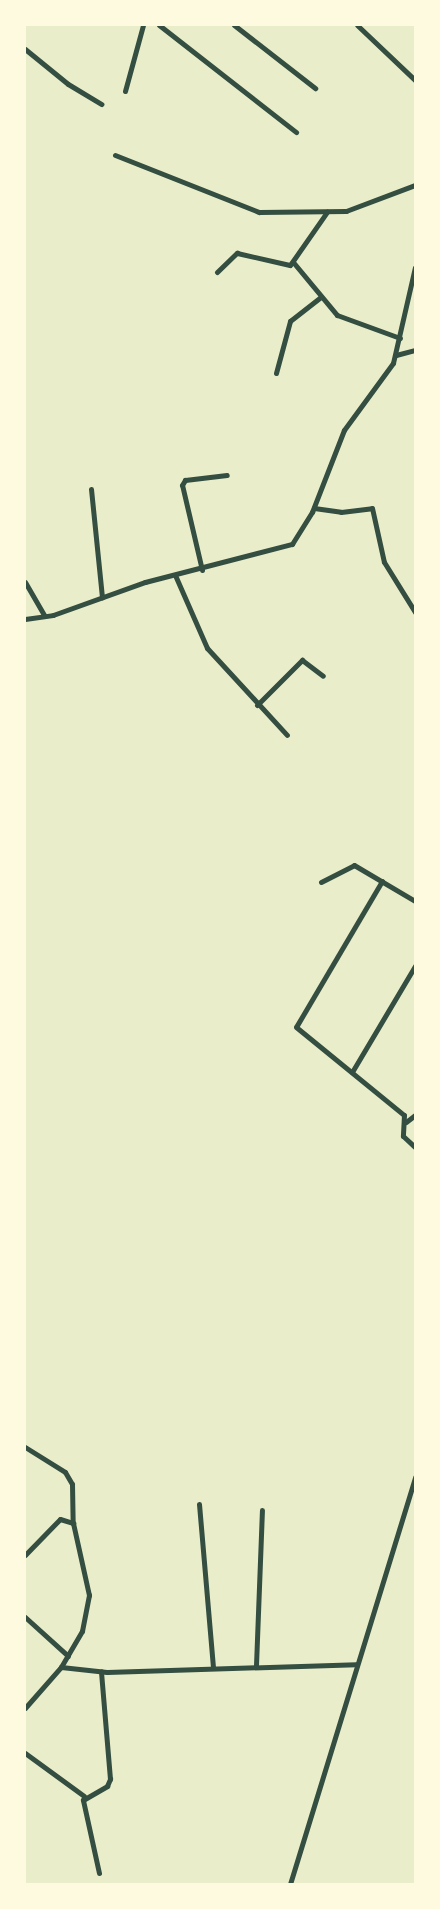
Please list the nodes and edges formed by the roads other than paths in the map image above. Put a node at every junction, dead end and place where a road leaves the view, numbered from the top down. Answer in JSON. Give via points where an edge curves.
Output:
{"nodes":[{"id":1,"x":143,"y":25,"type":"edge"},
{"id":2,"x":159,"y":25,"type":"edge"},
{"id":3,"x":234,"y":25,"type":"edge"},
{"id":4,"x":357,"y":25,"type":"edge"},
{"id":5,"x":25,"y":49,"type":"edge"},
{"id":6,"x":415,"y":80,"type":"edge"},
{"id":7,"x":314,"y":88,"type":"dead end"},
{"id":8,"x":125,"y":91,"type":"dead end"},
{"id":9,"x":101,"y":104,"type":"dead end"},
{"id":10,"x":296,"y":132,"type":"dead end"},
{"id":11,"x":115,"y":155,"type":"dead end"},
{"id":12,"x":415,"y":185,"type":"edge"},
{"id":13,"x":328,"y":212,"type":"junction"},
{"id":14,"x":293,"y":262,"type":"junction"},
{"id":15,"x":415,"y":267,"type":"edge"},
{"id":16,"x":217,"y":272,"type":"dead end"},
{"id":17,"x":321,"y":297,"type":"junction"},
{"id":18,"x":400,"y":338,"type":"junction"},
{"id":19,"x":415,"y":350,"type":"edge"},
{"id":20,"x":396,"y":355,"type":"junction"},
{"id":21,"x":276,"y":373,"type":"dead end"},
{"id":22,"x":227,"y":475,"type":"dead end"},
{"id":23,"x":91,"y":489,"type":"dead end"},
{"id":24,"x":314,"y":508,"type":"junction"},
{"id":25,"x":202,"y":570,"type":"junction"},
{"id":26,"x":175,"y":575,"type":"junction"},
{"id":27,"x":25,"y":582,"type":"edge"},
{"id":28,"x":102,"y":597,"type":"junction"},
{"id":29,"x":415,"y":612,"type":"edge"},
{"id":30,"x":45,"y":616,"type":"junction"},
{"id":31,"x":25,"y":619,"type":"edge"},
{"id":32,"x":323,"y":676,"type":"dead end"},
{"id":33,"x":257,"y":705,"type":"junction"},
{"id":34,"x":287,"y":735,"type":"dead end"},
{"id":35,"x":382,"y":881,"type":"junction"},
{"id":36,"x":321,"y":882,"type":"dead end"},
{"id":37,"x":415,"y":901,"type":"edge"},
{"id":38,"x":415,"y":966,"type":"edge"},
{"id":39,"x":352,"y":1072,"type":"junction"},
{"id":40,"x":415,"y":1115,"type":"edge"},
{"id":41,"x":406,"y":1122,"type":"junction"},
{"id":42,"x":414,"y":1146,"type":"edge"},
{"id":43,"x":25,"y":1447,"type":"edge"},
{"id":44,"x":415,"y":1477,"type":"edge"},
{"id":45,"x":199,"y":1504,"type":"dead end"},
{"id":46,"x":262,"y":1510,"type":"dead end"},
{"id":47,"x":73,"y":1523,"type":"junction"},
{"id":48,"x":25,"y":1555,"type":"edge"},
{"id":49,"x":25,"y":1617,"type":"edge"},
{"id":50,"x":68,"y":1656,"type":"junction"},
{"id":51,"x":356,"y":1664,"type":"junction"},
{"id":52,"x":256,"y":1666,"type":"junction"},
{"id":53,"x":61,"y":1667,"type":"junction"},
{"id":54,"x":213,"y":1667,"type":"junction"},
{"id":55,"x":101,"y":1672,"type":"junction"},
{"id":56,"x":25,"y":1708,"type":"edge"},
{"id":57,"x":25,"y":1753,"type":"edge"},
{"id":58,"x":84,"y":1796,"type":"junction"},
{"id":59,"x":99,"y":1873,"type":"dead end"},
{"id":60,"x":290,"y":1884,"type":"edge"}],
"edges":[{"from":1,"to":8,"type":"street"},
{"from":2,"to":10,"type":"street"},
{"from":3,"to":7,"type":"street"},
{"from":4,"to":6,"type":"street"},
{"from":5,"to":9,"type":"street","via":[[68,84]]},
{"from":11,"to":13,"type":"street","via":[[251,210]]},
{"from":12,"to":13,"type":"street","via":[[358,208]]},
{"from":13,"to":14,"type":"street"},
{"from":14,"to":16,"type":"street","via":[[286,266],[236,253]]},
{"from":14,"to":17,"type":"street"},
{"from":15,"to":18,"type":"street"},
{"from":17,"to":18,"type":"street","via":[[342,319]]},
{"from":17,"to":21,"type":"street","via":[[290,321]]},
{"from":18,"to":20,"type":"street"},
{"from":19,"to":20,"type":"street"},
{"from":20,"to":24,"type":"street","via":[[384,379],[344,430]]},
{"from":22,"to":25,"type":"street","via":[[185,480],[182,485]]},
{"from":23,"to":28,"type":"street"},
{"from":24,"to":25,"type":"street","via":[[288,547]]},
{"from":24,"to":29,"type":"street","via":[[341,512],[372,508],[384,562]]},
{"from":25,"to":26,"type":"street"},
{"from":26,"to":28,"type":"street"},
{"from":26,"to":33,"type":"street","via":[[207,648]]},
{"from":27,"to":30,"type":"street"},
{"from":28,"to":30,"type":"street"},
{"from":30,"to":31,"type":"street"},
{"from":32,"to":33,"type":"street","via":[[302,660]]},
{"from":33,"to":34,"type":"street"},
{"from":35,"to":36,"type":"street","via":[[350,864]]},
{"from":35,"to":37,"type":"street"},
{"from":35,"to":39,"type":"street","via":[[296,1023]]},
{"from":38,"to":39,"type":"street"},
{"from":39,"to":41,"type":"street","via":[[404,1115]]},
{"from":40,"to":41,"type":"street"},
{"from":41,"to":42,"type":"street","via":[[403,1136]]},
{"from":43,"to":47,"type":"street","via":[[70,1478]]},
{"from":44,"to":51,"type":"street"},
{"from":45,"to":54,"type":"street"},
{"from":46,"to":52,"type":"street"},
{"from":47,"to":48,"type":"street","via":[[60,1519]]},
{"from":47,"to":50,"type":"street","via":[[89,1595],[82,1631]]},
{"from":49,"to":50,"type":"street"},
{"from":50,"to":53,"type":"street"},
{"from":51,"to":52,"type":"street"},
{"from":51,"to":60,"type":"street"},
{"from":52,"to":54,"type":"street"},
{"from":53,"to":55,"type":"street"},
{"from":53,"to":56,"type":"street"},
{"from":54,"to":55,"type":"street"},
{"from":55,"to":58,"type":"street","via":[[110,1779],[105,1788]]},
{"from":57,"to":58,"type":"street"},
{"from":58,"to":59,"type":"street"}]}
